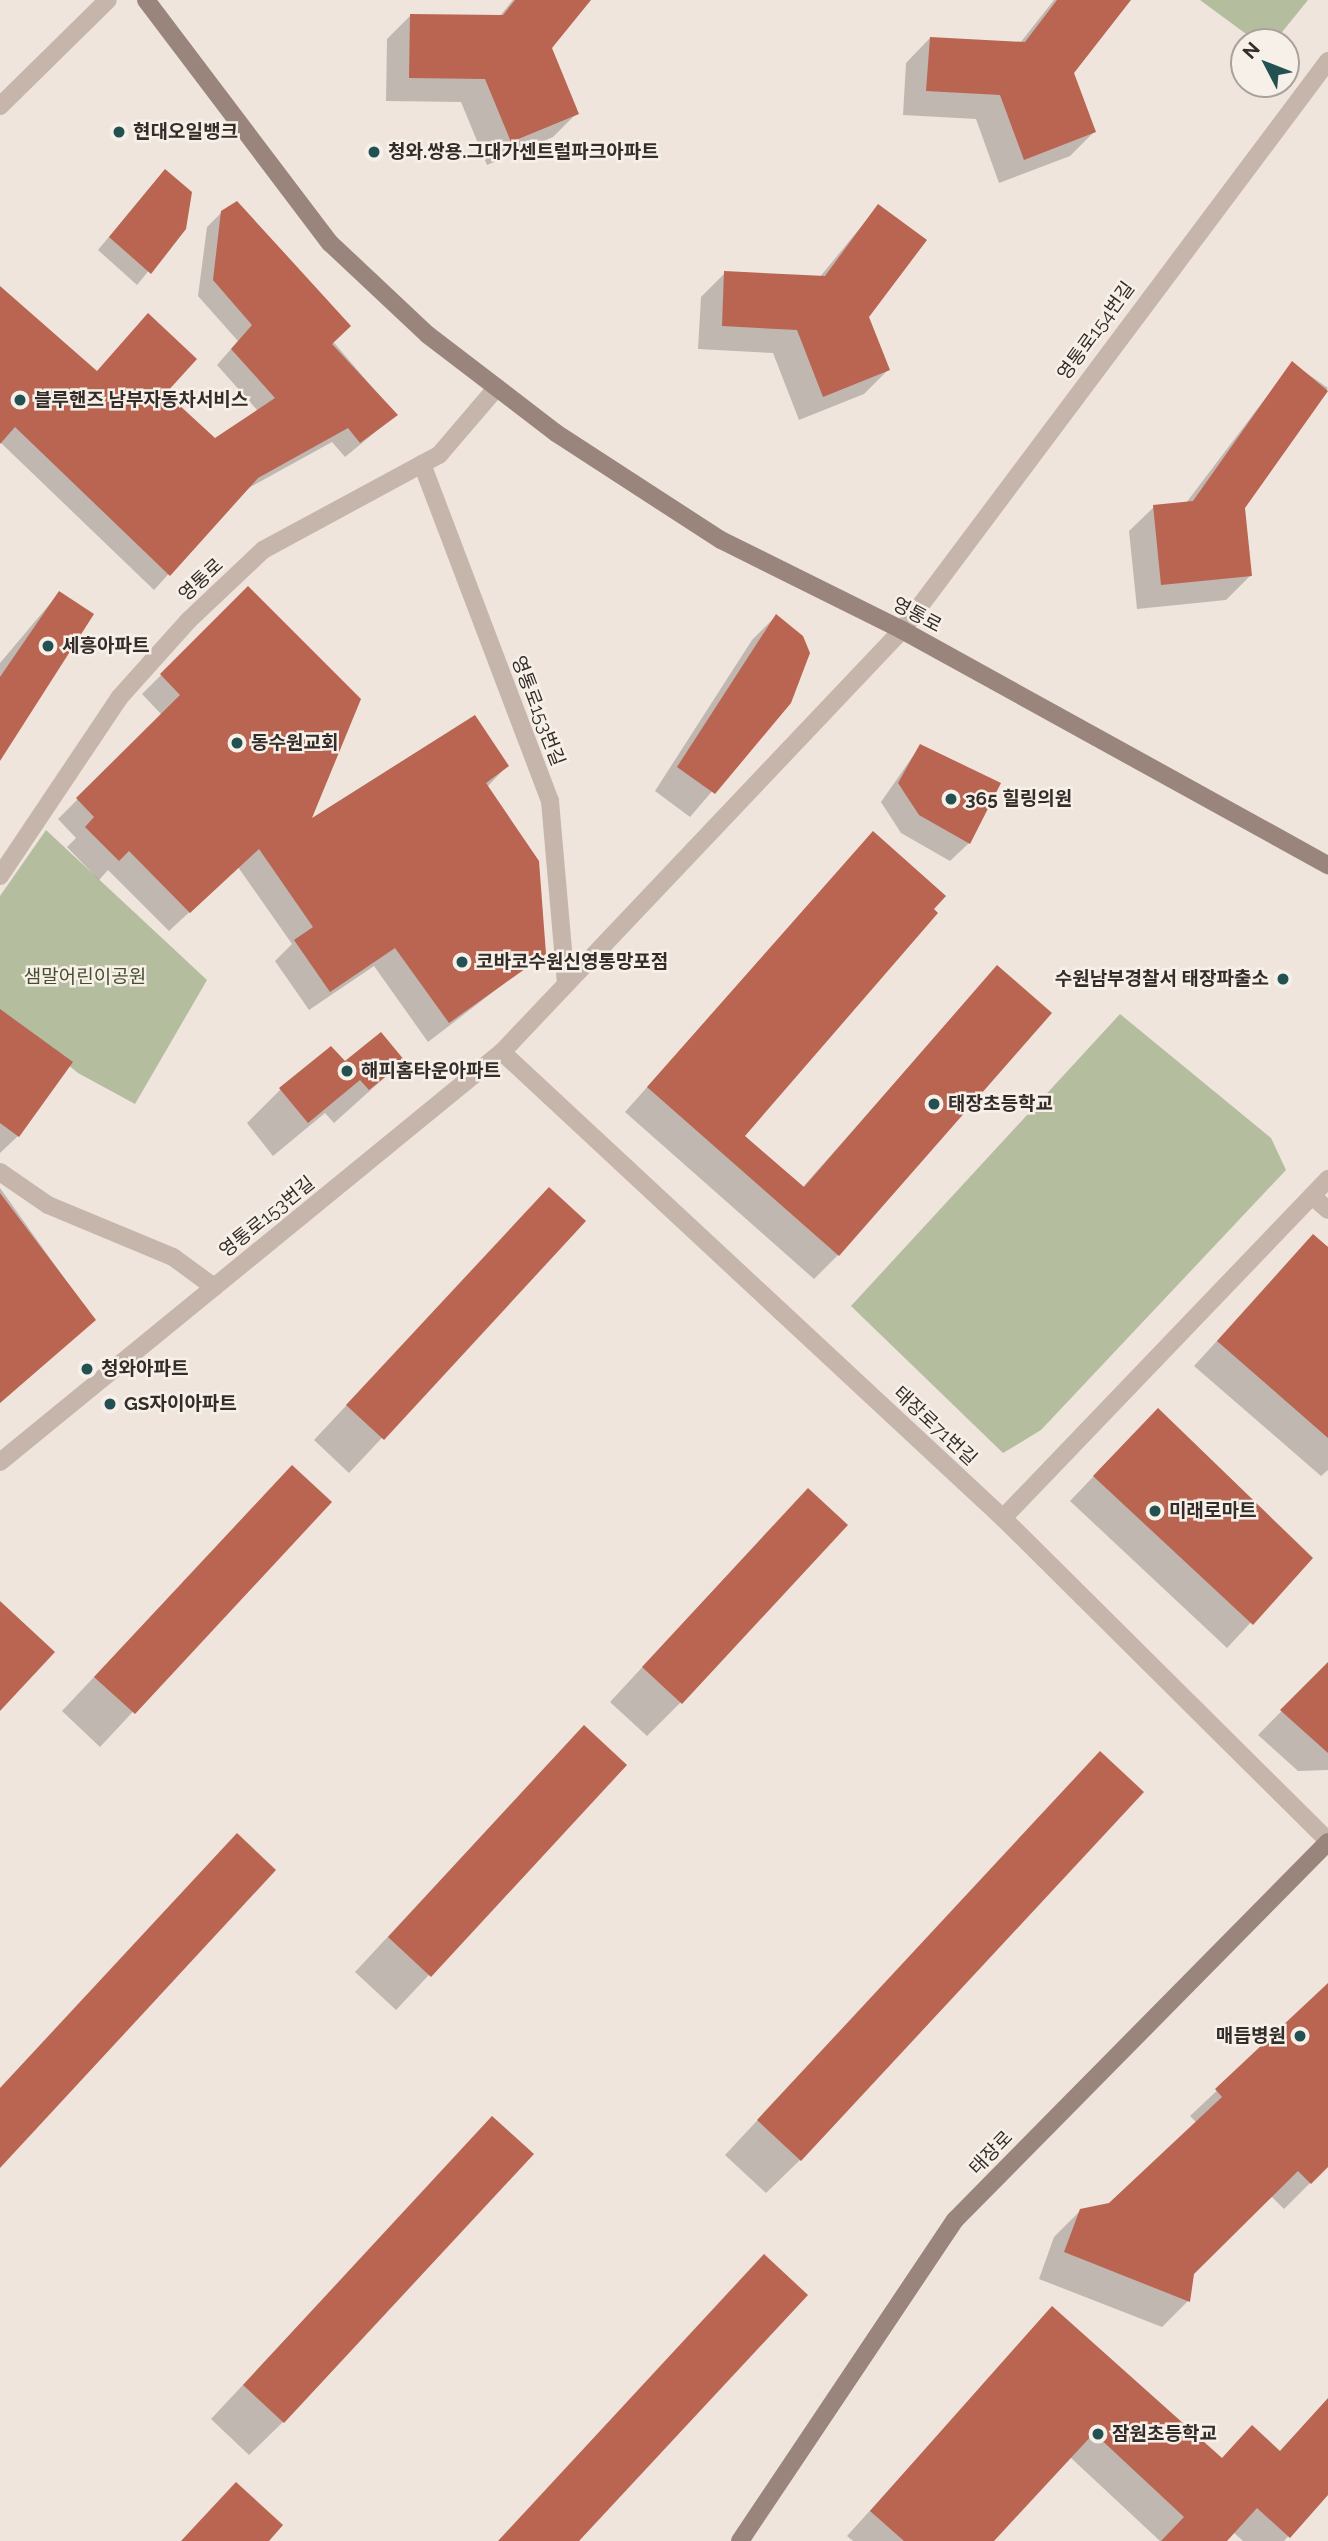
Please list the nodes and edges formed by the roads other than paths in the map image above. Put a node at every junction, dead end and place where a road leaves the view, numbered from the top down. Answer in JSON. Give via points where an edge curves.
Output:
{"nodes":[{"id":1,"x":108,"y":0,"type":"edge"},
{"id":2,"x":146,"y":0,"type":"edge"},
{"id":3,"x":1328,"y":61,"type":"edge"},
{"id":4,"x":0,"y":106,"type":"edge"},
{"id":5,"x":496,"y":387,"type":"junction"},
{"id":6,"x":422,"y":464,"type":"junction"},
{"id":7,"x":902,"y":629,"type":"junction"},
{"id":8,"x":1328,"y":865,"type":"edge"},
{"id":9,"x":0,"y":876,"type":"edge"},
{"id":10,"x":566,"y":984,"type":"junction"},
{"id":11,"x":502,"y":1052,"type":"junction"},
{"id":12,"x":0,"y":1172,"type":"edge"},
{"id":13,"x":1328,"y":1179,"type":"edge"},
{"id":14,"x":1312,"y":1196,"type":"junction"},
{"id":15,"x":1328,"y":1210,"type":"edge"},
{"id":16,"x":214,"y":1287,"type":"junction"},
{"id":17,"x":0,"y":1462,"type":"edge"},
{"id":18,"x":1003,"y":1518,"type":"junction"},
{"id":19,"x":1328,"y":1841,"type":"edge"},
{"id":20,"x":746,"y":2539,"type":"edge"}],
"edges":[{"from":1,"to":4,"type":"street"},
{"from":2,"to":5,"type":"main road","name":"영통로","via":[[330,243],[428,335]]},
{"from":3,"to":7,"type":"street","name":"영통로154번길"},
{"from":5,"to":6,"type":"street","name":"영통로","via":[[439,455]]},
{"from":5,"to":7,"type":"main road","name":"영통로","via":[[721,540]]},
{"from":6,"to":9,"type":"street","name":"영통로","via":[[263,550],[189,620],[119,698]]},
{"from":6,"to":10,"type":"street","name":"영통로153번길","via":[[550,801]]},
{"from":7,"to":8,"type":"main road","name":"영통로"},
{"from":7,"to":10,"type":"street","name":"영통로153번길"},
{"from":10,"to":11,"type":"street","name":"영통로153번길"},
{"from":11,"to":16,"type":"street","name":"영통로153번길"},
{"from":11,"to":18,"type":"street","name":"태장로71번길"},
{"from":12,"to":16,"type":"street","name":"영통로153번길","via":[[48,1205],[173,1257]]},
{"from":13,"to":14,"type":"street"},
{"from":14,"to":15,"type":"street"},
{"from":14,"to":18,"type":"street"},
{"from":16,"to":17,"type":"street","name":"영통로153번길"},
{"from":18,"to":19,"type":"street","name":"태장로71번길"},
{"from":19,"to":20,"type":"main road","name":"태장로","via":[[955,2220]]}]}
